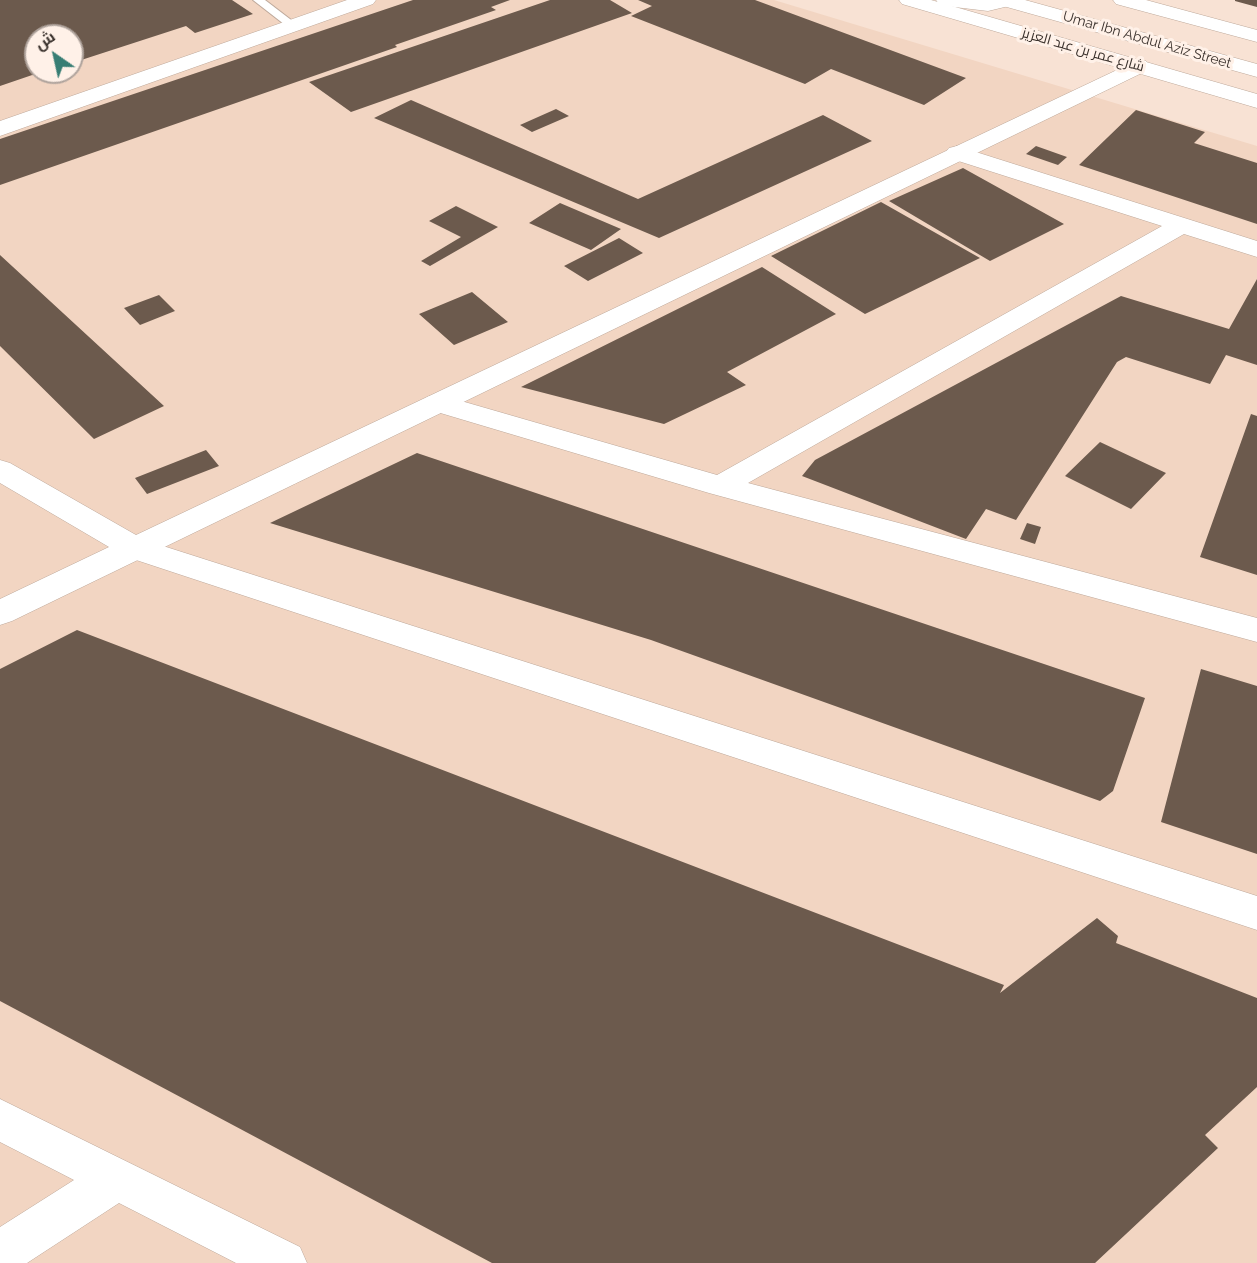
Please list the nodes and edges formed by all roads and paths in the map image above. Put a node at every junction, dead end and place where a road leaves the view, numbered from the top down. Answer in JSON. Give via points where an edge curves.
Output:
{"nodes":[{"id":1,"x":258,"y":0,"type":"edge"},
{"id":2,"x":366,"y":0,"type":"edge"},
{"id":3,"x":909,"y":0,"type":"edge"},
{"id":4,"x":946,"y":0,"type":"edge"},
{"id":5,"x":1004,"y":0,"type":"edge"},
{"id":6,"x":1123,"y":0,"type":"edge"},
{"id":7,"x":293,"y":26,"type":"junction"},
{"id":8,"x":1257,"y":36,"type":"edge"},
{"id":9,"x":1138,"y":66,"type":"junction"},
{"id":10,"x":1257,"y":71,"type":"edge"},
{"id":11,"x":1257,"y":101,"type":"edge"},
{"id":12,"x":0,"y":129,"type":"edge"},
{"id":13,"x":957,"y":153,"type":"junction"},
{"id":14,"x":1182,"y":225,"type":"junction"},
{"id":15,"x":1257,"y":249,"type":"edge"},
{"id":16,"x":437,"y":403,"type":"junction"},
{"id":17,"x":0,"y":470,"type":"edge"},
{"id":18,"x":720,"y":486,"type":"junction"},
{"id":19,"x":135,"y":548,"type":"junction"},
{"id":20,"x":0,"y":613,"type":"edge"},
{"id":21,"x":1257,"y":630,"type":"edge"},
{"id":22,"x":1257,"y":913,"type":"edge"},
{"id":23,"x":0,"y":1120,"type":"edge"},
{"id":24,"x":117,"y":1179,"type":"junction"},
{"id":25,"x":0,"y":1254,"type":"edge"},
{"id":26,"x":284,"y":1263,"type":"edge"}],
"edges":[{"from":1,"to":7,"type":"lane"},
{"from":2,"to":7,"type":"street"},
{"from":3,"to":9,"type":"street","name":"شارع عمر بن عبد العزيز"},
{"from":4,"to":5,"type":"street","via":[[988,5]]},
{"from":5,"to":10,"type":"street","name":"Umar Ibn Abdul Aziz Street"},
{"from":6,"to":8,"type":"street"},
{"from":7,"to":12,"type":"street"},
{"from":9,"to":11,"type":"street","name":"شارع عمر بن عبد العزيز"},
{"from":9,"to":13,"type":"street"},
{"from":13,"to":14,"type":"street"},
{"from":13,"to":16,"type":"street"},
{"from":14,"to":15,"type":"street"},
{"from":14,"to":18,"type":"street"},
{"from":16,"to":18,"type":"street"},
{"from":16,"to":19,"type":"street"},
{"from":17,"to":19,"type":"street"},
{"from":18,"to":21,"type":"street"},
{"from":19,"to":20,"type":"street"},
{"from":19,"to":22,"type":"street"},
{"from":23,"to":24,"type":"street"},
{"from":24,"to":25,"type":"street"},
{"from":24,"to":26,"type":"street"}]}
